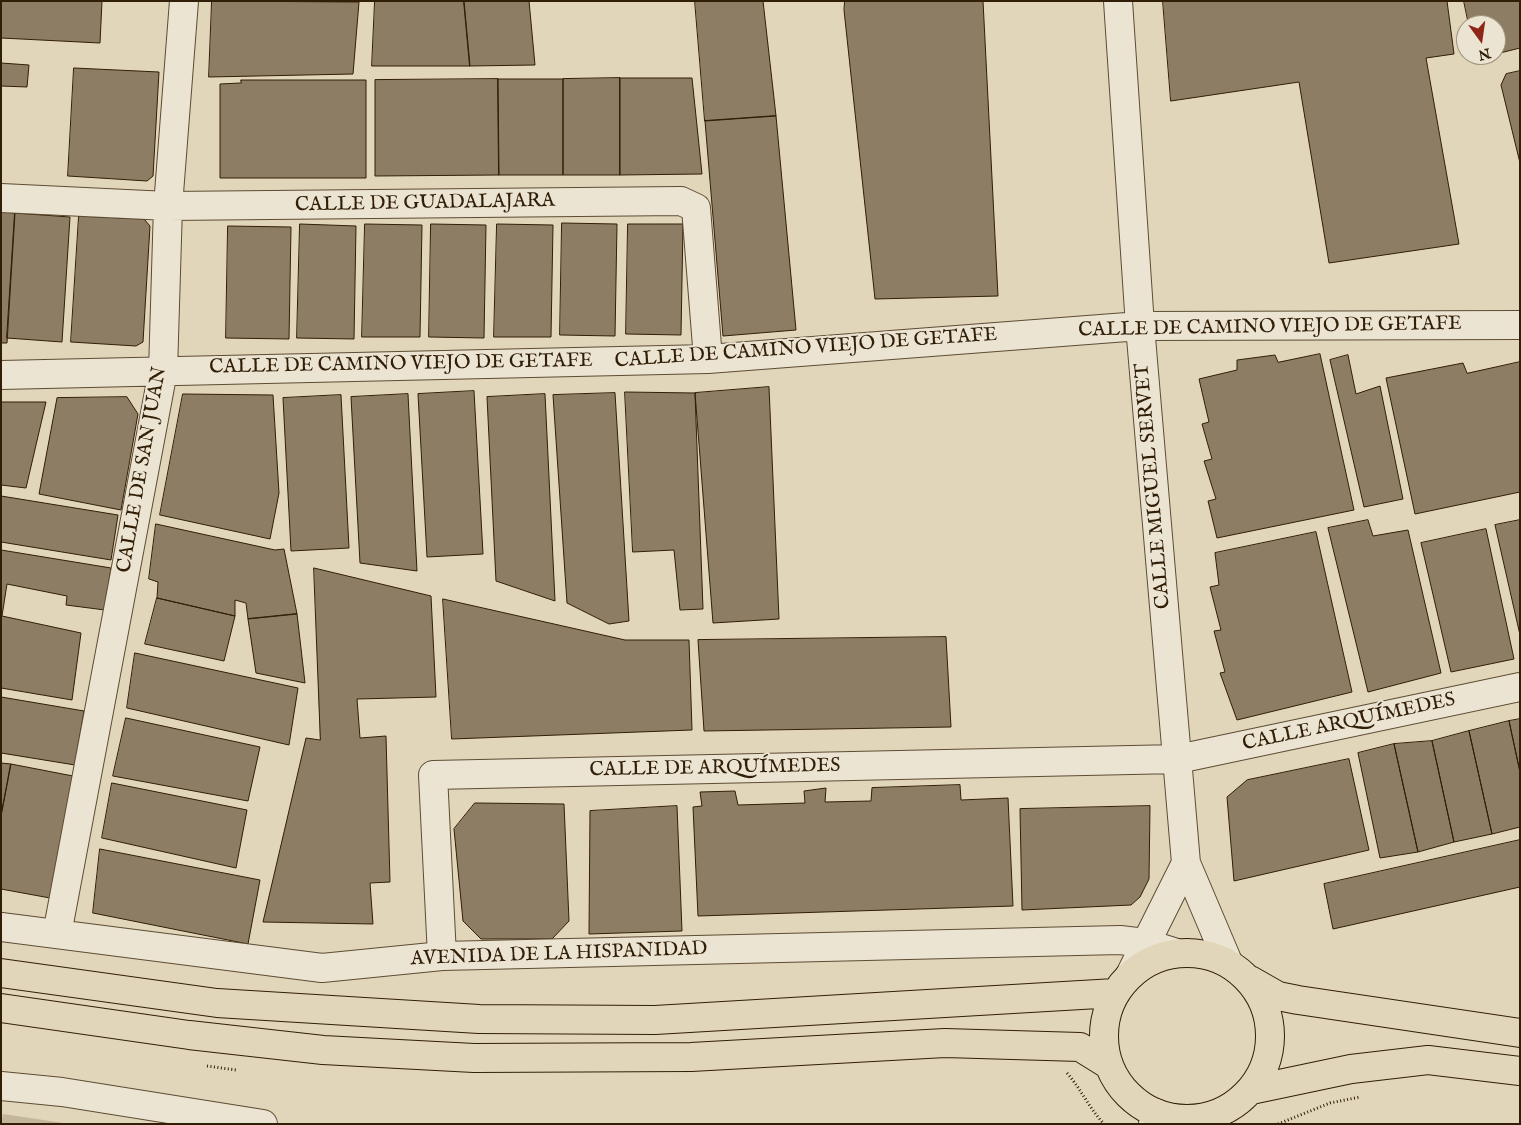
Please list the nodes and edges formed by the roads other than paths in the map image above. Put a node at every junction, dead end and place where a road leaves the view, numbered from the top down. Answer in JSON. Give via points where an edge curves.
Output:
{"nodes":[{"id":1,"x":184,"y":1,"type":"edge"},
{"id":2,"x":1118,"y":1,"type":"edge"},
{"id":3,"x":1,"y":198,"type":"edge"},
{"id":4,"x":168,"y":206,"type":"junction"},
{"id":5,"x":1520,"y":325,"type":"edge"},
{"id":6,"x":1140,"y":326,"type":"junction"},
{"id":7,"x":708,"y":359,"type":"junction"},
{"id":8,"x":163,"y":371,"type":"junction"},
{"id":9,"x":1,"y":375,"type":"edge"},
{"id":10,"x":1520,"y":687,"type":"edge"},
{"id":11,"x":1178,"y":759,"type":"junction"},
{"id":12,"x":1186,"y":863,"type":"junction"},
{"id":13,"x":1,"y":927,"type":"edge"},
{"id":14,"x":56,"y":934,"type":"junction"},
{"id":15,"x":1132,"y":941,"type":"junction"},
{"id":16,"x":1177,"y":953,"type":"junction"},
{"id":17,"x":442,"y":956,"type":"junction"},
{"id":18,"x":1228,"y":962,"type":"junction"},
{"id":19,"x":1,"y":973,"type":"edge"},
{"id":20,"x":1250,"y":980,"type":"junction"},
{"id":21,"x":1122,"y":984,"type":"junction"},
{"id":22,"x":1,"y":1008,"type":"edge"},
{"id":23,"x":1520,"y":1033,"type":"edge"},
{"id":24,"x":1108,"y":1065,"type":"junction"},
{"id":25,"x":1520,"y":1071,"type":"edge"},
{"id":26,"x":1,"y":1086,"type":"edge"},
{"id":27,"x":1252,"y":1090,"type":"junction"},
{"id":28,"x":1155,"y":1120,"type":"edge"},
{"id":29,"x":263,"y":1124,"type":"edge"}],
"edges":[{"from":1,"to":4,"type":"street","name":"CALLE DE SAN JUAN"},
{"from":2,"to":6,"type":"street","name":"CALLE MIGUEL SERVET"},
{"from":3,"to":4,"type":"street","name":"CALLE DE GUADALAJARA"},
{"from":4,"to":7,"type":"street","name":"CALLE DE GUADALAJARA","via":[[681,201],[696,208]]},
{"from":4,"to":8,"type":"street","name":"CALLE DE SAN JUAN"},
{"from":5,"to":6,"type":"street","name":"CALLE DE CAMINO VIEJO DE GETAFE"},
{"from":6,"to":7,"type":"street","name":"CALLE DE CAMINO VIEJO DE GETAFE"},
{"from":6,"to":11,"type":"street","name":"CALLE MIGUEL SERVET"},
{"from":7,"to":8,"type":"street","name":"CALLE DE CAMINO VIEJO DE GETAFE"},
{"from":8,"to":9,"type":"street","name":"CALLE DE CAMINO VIEJO DE GETAFE"},
{"from":8,"to":14,"type":"street","name":"CALLE DE SAN JUAN"},
{"from":10,"to":11,"type":"street","name":"CALLE ARQUÍMEDES"},
{"from":11,"to":12,"type":"street","name":"CALLE MIGUEL SERVET"},
{"from":11,"to":17,"type":"street","name":"CALLE DE ARQUÍMEDES","via":[[433,775]]},
{"from":12,"to":15,"type":"street"},
{"from":12,"to":18,"type":"street","name":"CALLE MIGUEL SERVET"},
{"from":13,"to":14,"type":"street","name":"AVENIDA DE LA HISPANIDAD"},
{"from":14,"to":17,"type":"street","name":"AVENIDA DE LA HISPANIDAD","via":[[322,968]]},
{"from":15,"to":16,"type":"street","name":"AVENIDA DE LA HISPANIDAD"},
{"from":15,"to":17,"type":"street","name":"AVENIDA DE LA HISPANIDAD"},
{"from":15,"to":21,"type":"street"},
{"from":16,"to":18,"type":"main road","via":[[1204,954]]},
{"from":16,"to":21,"type":"main road","via":[[1152,960]]},
{"from":18,"to":20,"type":"main road"},
{"from":19,"to":21,"type":"main road","via":[[217,1003],[479,1019],[655,1020]]},
{"from":20,"to":23,"type":"main road","via":[[1278,996],[1298,1000]]},
{"from":20,"to":27,"type":"main road","via":[[1269,1015],[1269,1055]]},
{"from":21,"to":24,"type":"main road","via":[[1106,1016],[1104,1041]]},
{"from":22,"to":24,"type":"main road","via":[[323,1050],[474,1058],[691,1058],[945,1043],[1080,1047]]},
{"from":24,"to":28,"type":"main road","via":[[1127,1094]]},
{"from":25,"to":27,"type":"main road","via":[[1428,1060],[1350,1069]]},
{"from":26,"to":29,"type":"street","via":[[62,1092]]},
{"from":27,"to":28,"type":"main road","via":[[1224,1111],[1190,1120]]}]}
